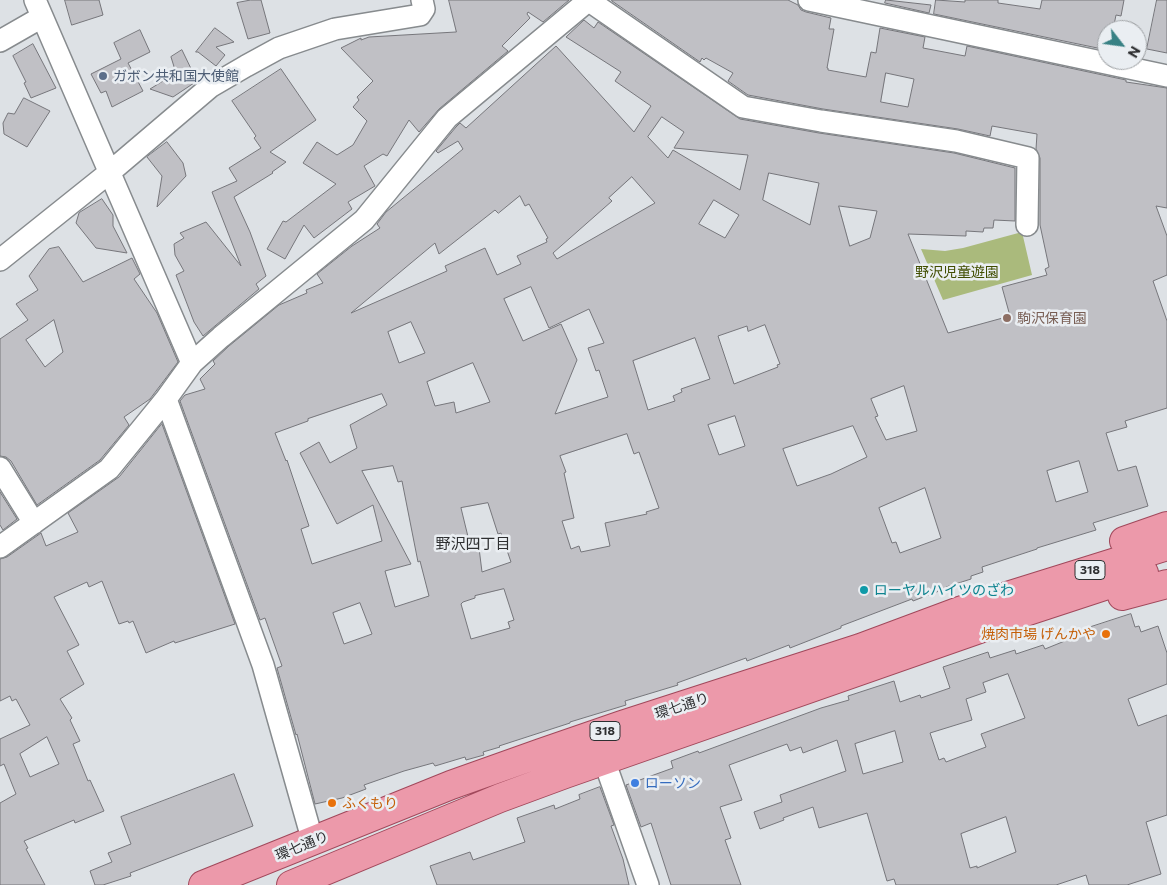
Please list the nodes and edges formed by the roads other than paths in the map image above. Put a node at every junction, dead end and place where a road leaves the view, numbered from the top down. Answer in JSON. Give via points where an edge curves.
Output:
{"nodes":[{"id":1,"x":422,"y":0,"type":"edge"},
{"id":2,"x":589,"y":0,"type":"edge"},
{"id":3,"x":810,"y":0,"type":"edge"},
{"id":4,"x":39,"y":8,"type":"edge"},
{"id":5,"x":0,"y":41,"type":"edge"},
{"id":6,"x":1167,"y":76,"type":"edge"},
{"id":7,"x":110,"y":172,"type":"junction"},
{"id":8,"x":1027,"y":225,"type":"dead end"},
{"id":9,"x":0,"y":260,"type":"edge"},
{"id":10,"x":192,"y":363,"type":"junction"},
{"id":11,"x":166,"y":399,"type":"junction"},
{"id":12,"x":0,"y":468,"type":"edge"},
{"id":13,"x":34,"y":523,"type":"junction"},
{"id":14,"x":1167,"y":526,"type":"edge"},
{"id":15,"x":1167,"y":546,"type":"edge"},
{"id":16,"x":0,"y":547,"type":"edge"},
{"id":17,"x":1167,"y":566,"type":"edge"},
{"id":18,"x":1167,"y":584,"type":"edge"},
{"id":19,"x":1016,"y":604,"type":"junction"},
{"id":20,"x":596,"y":734,"type":"junction"},
{"id":21,"x":604,"y":761,"type":"junction"},
{"id":22,"x":313,"y":842,"type":"junction"},
{"id":23,"x":300,"y":883,"type":"edge"},
{"id":24,"x":203,"y":885,"type":"edge"},
{"id":25,"x":648,"y":885,"type":"edge"}],
"edges":[{"from":1,"to":7,"type":"street","via":[[424,9],[420,15],[335,29],[279,48],[246,66],[210,87]]},
{"from":2,"to":8,"type":"street","via":[[743,107],[956,141],[1028,158]]},
{"from":2,"to":10,"type":"street","via":[[447,118],[364,220]]},
{"from":3,"to":6,"type":"street"},
{"from":4,"to":5,"type":"street"},
{"from":4,"to":7,"type":"street"},
{"from":7,"to":9,"type":"street"},
{"from":7,"to":10,"type":"street"},
{"from":10,"to":11,"type":"street"},
{"from":11,"to":13,"type":"street","via":[[109,469]]},
{"from":11,"to":22,"type":"street","via":[[263,665]]},
{"from":12,"to":13,"type":"street"},
{"from":13,"to":16,"type":"street"},
{"from":14,"to":19,"type":"main road","via":[[1036,571]]},
{"from":15,"to":19,"type":"main road","name":"環七通り","number":"318"},
{"from":17,"to":19,"type":"main road","name":"環七通り","number":"318"},
{"from":18,"to":19,"type":"main road","via":[[1051,617]]},
{"from":19,"to":20,"type":"main road","name":"環七通り","number":"318","via":[[962,610],[851,651]]},
{"from":19,"to":21,"type":"main road","name":"環七通り","number":"318","via":[[985,627]]},
{"from":20,"to":21,"type":"street"},
{"from":20,"to":22,"type":"main road","name":"環七通り","number":"318","via":[[452,785]]},
{"from":21,"to":23,"type":"main road","name":"環七通り","number":"318","via":[[500,798]]},
{"from":21,"to":25,"type":"street"},
{"from":22,"to":24,"type":"main road","name":"環七通り","number":"318"}]}
